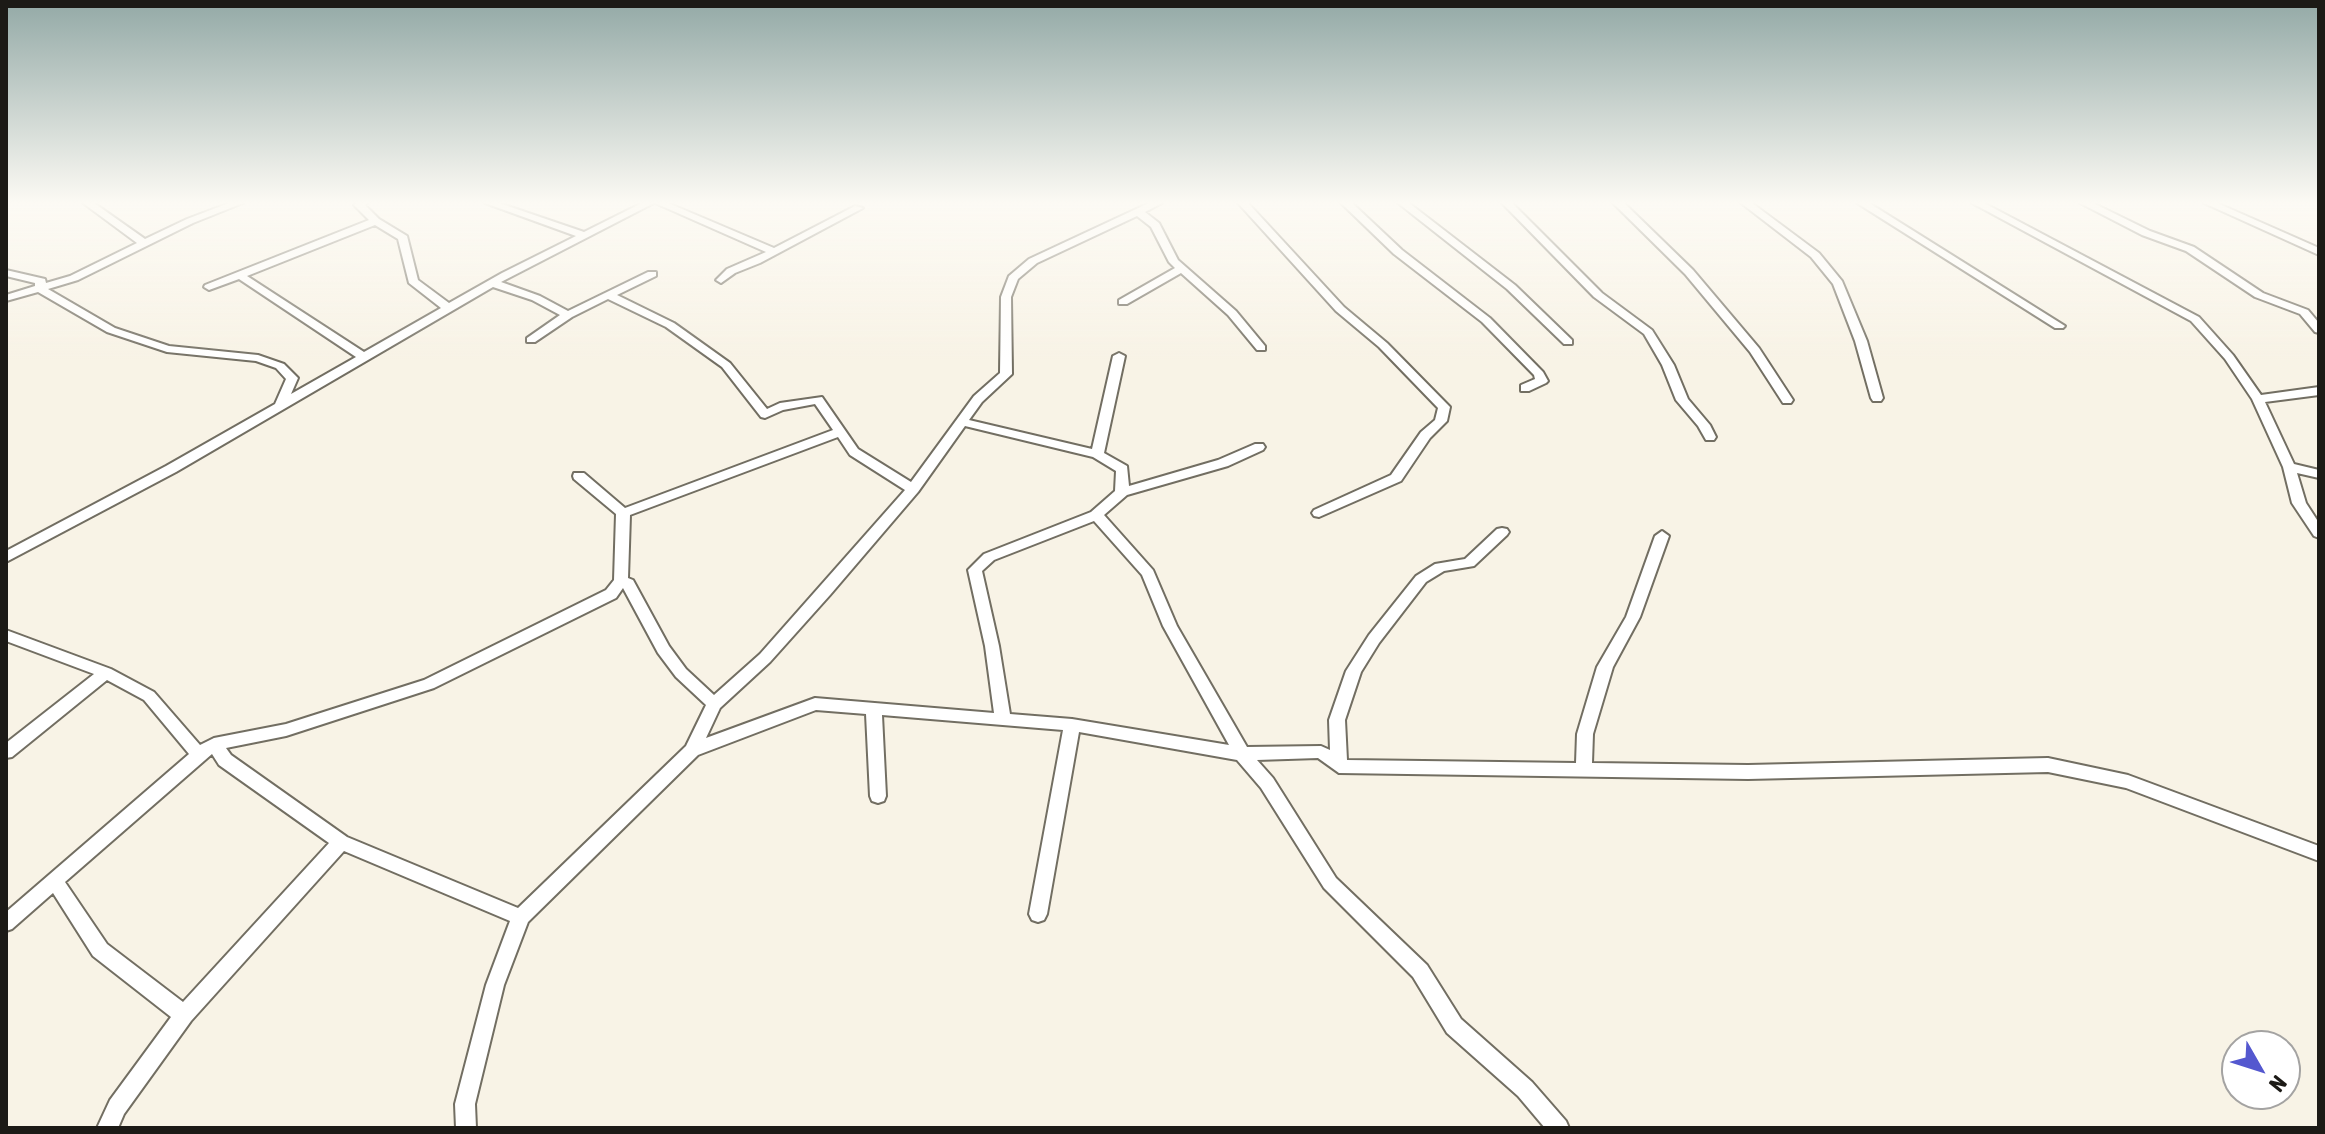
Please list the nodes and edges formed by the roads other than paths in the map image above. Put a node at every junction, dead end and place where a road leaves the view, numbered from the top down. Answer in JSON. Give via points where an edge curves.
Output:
{"nodes":[{"id":1,"x":118,"y":256,"type":"edge"},
{"id":2,"x":285,"y":256,"type":"edge"},
{"id":3,"x":407,"y":256,"type":"edge"},
{"id":4,"x":544,"y":256,"type":"edge"},
{"id":5,"x":763,"y":256,"type":"edge"},
{"id":6,"x":1044,"y":256,"type":"edge"},
{"id":7,"x":1169,"y":256,"type":"edge"},
{"id":8,"x":1291,"y":256,"type":"edge"},
{"id":9,"x":1403,"y":256,"type":"edge"},
{"id":10,"x":1471,"y":256,"type":"edge"},
{"id":11,"x":1559,"y":256,"type":"edge"},
{"id":12,"x":1672,"y":256,"type":"edge"},
{"id":13,"x":1816,"y":256,"type":"edge"},
{"id":14,"x":1947,"y":256,"type":"edge"},
{"id":15,"x":2076,"y":256,"type":"edge"},
{"id":16,"x":2200,"y":256,"type":"edge"},
{"id":17,"x":1182,"y":268,"type":"junction"},
{"id":18,"x":6,"y":273,"type":"edge"},
{"id":19,"x":238,"y":274,"type":"junction"},
{"id":20,"x":652,"y":274,"type":"dead end"},
{"id":21,"x":721,"y":280,"type":"dead end"},
{"id":22,"x":492,"y":283,"type":"junction"},
{"id":23,"x":209,"y":287,"type":"dead end"},
{"id":24,"x":40,"y":289,"type":"junction"},
{"id":25,"x":612,"y":297,"type":"junction"},
{"id":26,"x":6,"y":298,"type":"edge"},
{"id":27,"x":1123,"y":302,"type":"dead end"},
{"id":28,"x":448,"y":308,"type":"junction"},
{"id":29,"x":568,"y":315,"type":"junction"},
{"id":30,"x":2059,"y":326,"type":"dead end"},
{"id":31,"x":2319,"y":330,"type":"edge"},
{"id":32,"x":531,"y":340,"type":"dead end"},
{"id":33,"x":1568,"y":342,"type":"dead end"},
{"id":34,"x":1261,"y":348,"type":"dead end"},
{"id":35,"x":1119,"y":356,"type":"dead end"},
{"id":36,"x":364,"y":357,"type":"junction"},
{"id":37,"x":1525,"y":388,"type":"dead end"},
{"id":38,"x":2319,"y":391,"type":"edge"},
{"id":39,"x":1877,"y":398,"type":"dead end"},
{"id":40,"x":2258,"y":399,"type":"junction"},
{"id":41,"x":1787,"y":400,"type":"dead end"},
{"id":42,"x":281,"y":404,"type":"junction"},
{"id":43,"x":962,"y":422,"type":"junction"},
{"id":44,"x":840,"y":432,"type":"junction"},
{"id":45,"x":1710,"y":437,"type":"dead end"},
{"id":46,"x":1259,"y":447,"type":"dead end"},
{"id":47,"x":1097,"y":454,"type":"junction"},
{"id":48,"x":2289,"y":467,"type":"junction"},
{"id":49,"x":2319,"y":474,"type":"edge"},
{"id":50,"x":579,"y":476,"type":"dead end"},
{"id":51,"x":913,"y":489,"type":"junction"},
{"id":52,"x":1122,"y":492,"type":"junction"},
{"id":53,"x":623,"y":513,"type":"junction"},
{"id":54,"x":1319,"y":513,"type":"dead end"},
{"id":55,"x":1096,"y":515,"type":"junction"},
{"id":56,"x":1502,"y":532,"type":"dead end"},
{"id":57,"x":2319,"y":533,"type":"edge"},
{"id":58,"x":1662,"y":536,"type":"dead end"},
{"id":59,"x":6,"y":557,"type":"edge"},
{"id":60,"x":621,"y":581,"type":"junction"},
{"id":61,"x":6,"y":635,"type":"edge"},
{"id":62,"x":106,"y":673,"type":"junction"},
{"id":63,"x":714,"y":704,"type":"junction"},
{"id":64,"x":874,"y":708,"type":"junction"},
{"id":65,"x":1003,"y":717,"type":"junction"},
{"id":66,"x":1072,"y":725,"type":"junction"},
{"id":67,"x":206,"y":749,"type":"junction"},
{"id":68,"x":692,"y":750,"type":"junction"},
{"id":69,"x":6,"y":752,"type":"edge"},
{"id":70,"x":1242,"y":754,"type":"junction"},
{"id":71,"x":1339,"y":766,"type":"junction"},
{"id":72,"x":1584,"y":768,"type":"junction"},
{"id":73,"x":878,"y":796,"type":"dead end"},
{"id":74,"x":341,"y":842,"type":"junction"},
{"id":75,"x":2319,"y":854,"type":"edge"},
{"id":76,"x":54,"y":880,"type":"junction"},
{"id":77,"x":1038,"y":914,"type":"dead end"},
{"id":78,"x":521,"y":917,"type":"junction"},
{"id":79,"x":6,"y":923,"type":"edge"},
{"id":80,"x":184,"y":1015,"type":"junction"},
{"id":81,"x":107,"y":1128,"type":"edge"},
{"id":82,"x":466,"y":1128,"type":"edge"},
{"id":83,"x":1559,"y":1128,"type":"edge"}],
"edges":[{"from":1,"to":24,"type":"street"},
{"from":2,"to":19,"type":"street"},
{"from":3,"to":28,"type":"street","via":[[413,281]]},
{"from":4,"to":22,"type":"street"},
{"from":5,"to":21,"type":"street"},
{"from":6,"to":43,"type":"street","via":[[1013,278],[1006,297],[1006,374]]},
{"from":7,"to":17,"type":"street"},
{"from":8,"to":54,"type":"street","via":[[1444,407],[1441,421],[1396,478]]},
{"from":9,"to":37,"type":"street","via":[[1486,320],[1539,374],[1542,381]]},
{"from":10,"to":33,"type":"street"},
{"from":11,"to":45,"type":"street","via":[[1598,295],[1648,332],[1682,400]]},
{"from":12,"to":41,"type":"street","via":[[1755,350]]},
{"from":13,"to":39,"type":"street","via":[[1838,283]]},
{"from":14,"to":30,"type":"street"},
{"from":15,"to":40,"type":"street","via":[[2195,319]]},
{"from":16,"to":31,"type":"street","via":[[2259,295],[2304,312]]},
{"from":17,"to":27,"type":"street"},
{"from":17,"to":34,"type":"street"},
{"from":18,"to":24,"type":"street","via":[[41,281]]},
{"from":19,"to":23,"type":"street"},
{"from":19,"to":36,"type":"street"},
{"from":20,"to":25,"type":"street"},
{"from":22,"to":28,"type":"street"},
{"from":22,"to":29,"type":"street"},
{"from":24,"to":26,"type":"street"},
{"from":24,"to":42,"type":"street","via":[[111,330],[167,349],[258,358],[280,366],[292,378]]},
{"from":25,"to":29,"type":"street"},
{"from":25,"to":44,"type":"street","via":[[670,325],[726,365],[765,414],[818,400]]},
{"from":28,"to":36,"type":"street"},
{"from":29,"to":32,"type":"street"},
{"from":35,"to":47,"type":"street"},
{"from":36,"to":42,"type":"street"},
{"from":38,"to":40,"type":"street"},
{"from":40,"to":48,"type":"street"},
{"from":42,"to":59,"type":"street"},
{"from":43,"to":47,"type":"street"},
{"from":43,"to":51,"type":"street"},
{"from":44,"to":51,"type":"street","via":[[854,452]]},
{"from":44,"to":53,"type":"street"},
{"from":46,"to":52,"type":"street"},
{"from":47,"to":52,"type":"street","via":[[1122,469]]},
{"from":48,"to":49,"type":"street"},
{"from":48,"to":57,"type":"street","via":[[2299,503]]},
{"from":50,"to":53,"type":"street"},
{"from":51,"to":63,"type":"street","via":[[765,658]]},
{"from":52,"to":55,"type":"street"},
{"from":53,"to":60,"type":"street"},
{"from":55,"to":65,"type":"street","via":[[989,557],[975,570]]},
{"from":55,"to":70,"type":"street","via":[[1148,573],[1170,626]]},
{"from":56,"to":71,"type":"street","via":[[1469,563],[1440,567],[1421,579],[1374,639],[1354,671],[1337,720]]},
{"from":58,"to":72,"type":"street","via":[[1633,617],[1605,667],[1585,734]]},
{"from":60,"to":63,"type":"street","via":[[628,583],[681,673]]},
{"from":60,"to":67,"type":"street","via":[[611,594],[429,684],[286,730]]},
{"from":61,"to":62,"type":"street"},
{"from":62,"to":67,"type":"street","via":[[149,696]]},
{"from":62,"to":69,"type":"street"},
{"from":63,"to":68,"type":"street"},
{"from":64,"to":65,"type":"street"},
{"from":64,"to":68,"type":"street","via":[[815,704]]},
{"from":64,"to":73,"type":"street"},
{"from":65,"to":66,"type":"street"},
{"from":66,"to":70,"type":"street"},
{"from":66,"to":77,"type":"street"},
{"from":67,"to":74,"type":"street"},
{"from":67,"to":76,"type":"street"},
{"from":68,"to":78,"type":"street"},
{"from":70,"to":71,"type":"street","via":[[1321,752]]},
{"from":70,"to":83,"type":"street","via":[[1267,783],[1330,883],[1420,971],[1454,1026],[1525,1089]]},
{"from":71,"to":72,"type":"street"},
{"from":72,"to":75,"type":"street","via":[[1748,772],[2048,765],[2128,782]]},
{"from":74,"to":78,"type":"street"},
{"from":74,"to":80,"type":"street"},
{"from":76,"to":79,"type":"street"},
{"from":76,"to":80,"type":"street","via":[[100,950]]},
{"from":78,"to":82,"type":"street","via":[[491,1000],[465,1104]]},
{"from":80,"to":81,"type":"street"}]}
